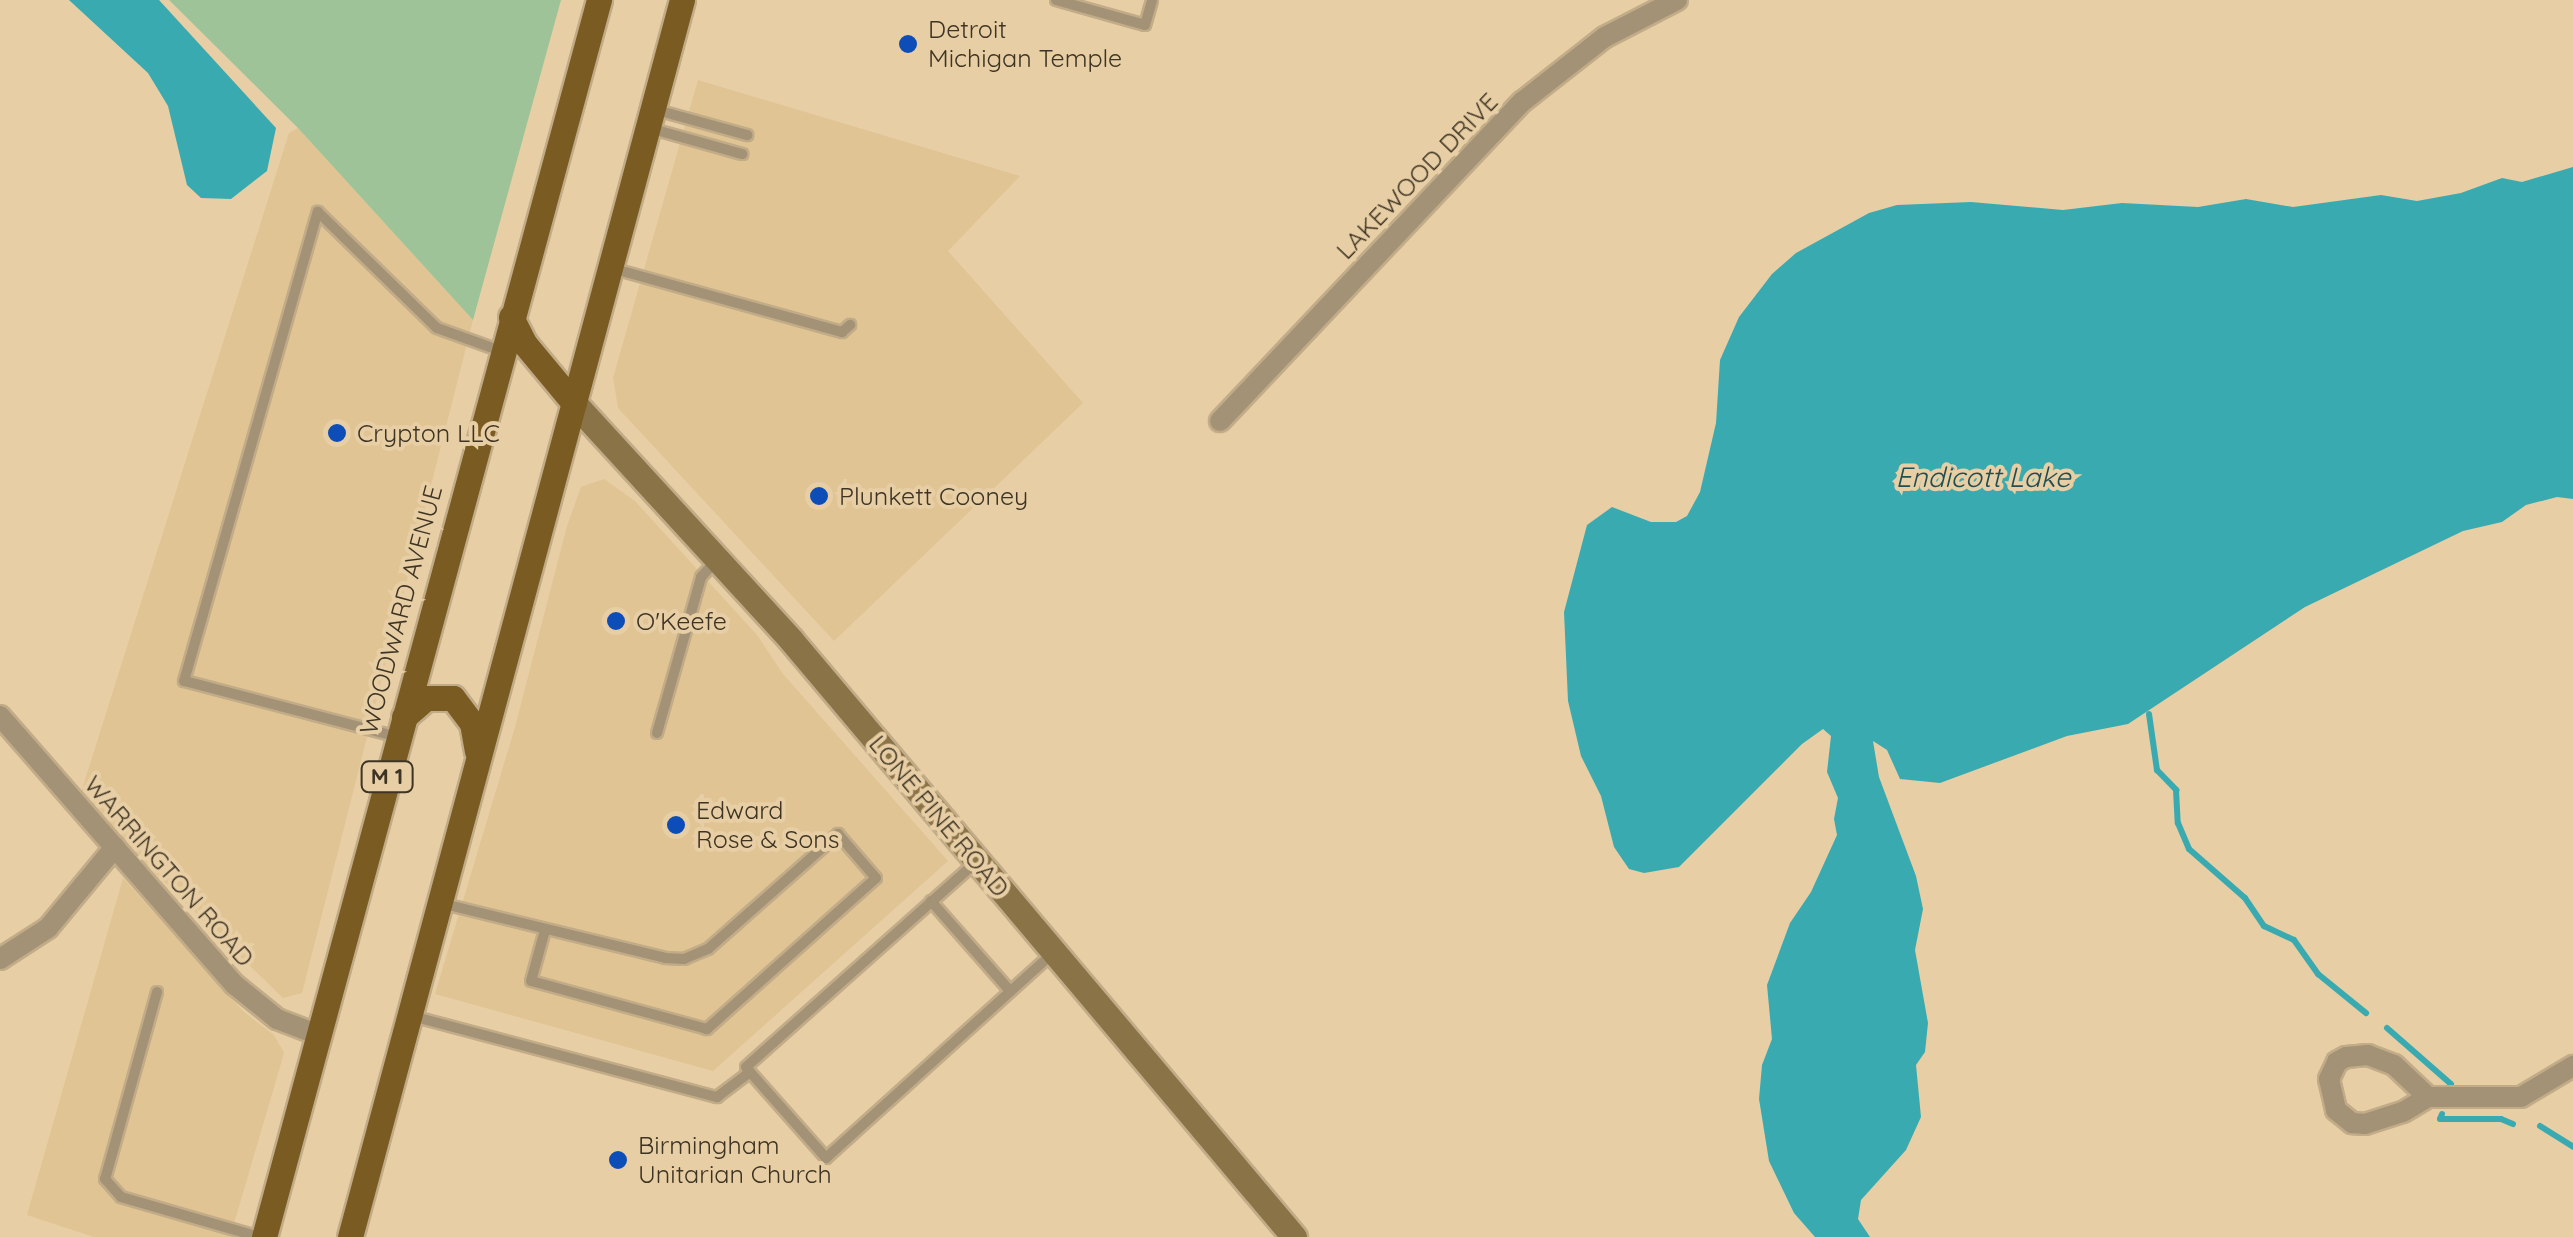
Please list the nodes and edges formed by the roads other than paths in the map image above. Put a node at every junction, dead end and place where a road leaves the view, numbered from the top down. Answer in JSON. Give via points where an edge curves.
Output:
{"nodes":[{"id":1,"x":599,"y":0,"type":"edge"},
{"id":2,"x":682,"y":0,"type":"edge"},
{"id":3,"x":1056,"y":0,"type":"edge"},
{"id":4,"x":1152,"y":0,"type":"edge"},
{"id":5,"x":1677,"y":0,"type":"edge"},
{"id":6,"x":650,"y":118,"type":"junction"},
{"id":7,"x":747,"y":135,"type":"dead end"},
{"id":8,"x":742,"y":154,"type":"dead end"},
{"id":9,"x":610,"y":268,"type":"junction"},
{"id":10,"x":511,"y":317,"type":"junction"},
{"id":11,"x":850,"y":325,"type":"dead end"},
{"id":12,"x":502,"y":351,"type":"junction"},
{"id":13,"x":574,"y":404,"type":"junction"},
{"id":14,"x":1220,"y":421,"type":"dead end"},
{"id":15,"x":719,"y":558,"type":"junction"},
{"id":16,"x":0,"y":716,"type":"edge"},
{"id":17,"x":401,"y":727,"type":"junction"},
{"id":18,"x":658,"y":733,"type":"dead end"},
{"id":19,"x":477,"y":762,"type":"junction"},
{"id":20,"x":115,"y":847,"type":"junction"},
{"id":21,"x":976,"y":862,"type":"junction"},
{"id":22,"x":439,"y":902,"type":"junction"},
{"id":23,"x":931,"y":902,"type":"junction"},
{"id":24,"x":544,"y":930,"type":"junction"},
{"id":25,"x":1054,"y":952,"type":"junction"},
{"id":26,"x":0,"y":959,"type":"edge"},
{"id":27,"x":1010,"y":991,"type":"junction"},
{"id":28,"x":157,"y":992,"type":"dead end"},
{"id":29,"x":408,"y":1015,"type":"junction"},
{"id":30,"x":318,"y":1035,"type":"junction"},
{"id":31,"x":2573,"y":1066,"type":"edge"},
{"id":32,"x":750,"y":1072,"type":"junction"},
{"id":33,"x":2428,"y":1097,"type":"junction"},
{"id":34,"x":262,"y":1237,"type":"edge"},
{"id":35,"x":350,"y":1237,"type":"edge"},
{"id":36,"x":1294,"y":1237,"type":"edge"}],
"edges":[{"from":1,"to":10,"type":"main road","name":"WOODWARD AVENUE","number":"M 1"},
{"from":2,"to":6,"type":"main road"},
{"from":3,"to":4,"type":"lane","via":[[1145,25]]},
{"from":5,"to":14,"type":"street","name":"LAKEWOOD DRIVE","via":[[1592,45],[1522,102]]},
{"from":6,"to":7,"type":"lane"},
{"from":6,"to":8,"type":"lane"},
{"from":6,"to":9,"type":"main road"},
{"from":9,"to":11,"type":"lane","via":[[842,332]]},
{"from":9,"to":13,"type":"main road"},
{"from":10,"to":12,"type":"main road","name":"WOODWARD AVENUE","number":"M 1"},
{"from":10,"to":13,"type":"main road","via":[[524,344]]},
{"from":12,"to":17,"type":"main road","name":"WOODWARD AVENUE","number":"M 1"},
{"from":12,"to":17,"type":"lane","via":[[437,328],[318,212],[184,681]]},
{"from":13,"to":15,"type":"street","name":"LONE PINE ROAD"},
{"from":13,"to":19,"type":"main road"},
{"from":15,"to":18,"type":"lane","via":[[701,577]]},
{"from":15,"to":21,"type":"street","name":"LONE PINE ROAD"},
{"from":16,"to":20,"type":"street","name":"WARRINGTON ROAD"},
{"from":17,"to":19,"type":"main road","via":[[426,698],[453,698],[476,735]]},
{"from":17,"to":30,"type":"main road","name":"WOODWARD AVENUE","number":"M 1"},
{"from":19,"to":22,"type":"main road"},
{"from":20,"to":26,"type":"street","via":[[48,928]]},
{"from":20,"to":30,"type":"street","name":"WARRINGTON ROAD","via":[[256,1005]]},
{"from":21,"to":23,"type":"lane"},
{"from":21,"to":25,"type":"street","name":"LONE PINE ROAD"},
{"from":22,"to":24,"type":"lane"},
{"from":22,"to":29,"type":"main road"},
{"from":23,"to":27,"type":"lane"},
{"from":23,"to":32,"type":"lane","via":[[746,1067]]},
{"from":24,"to":24,"type":"lane","via":[[684,959],[708,949],[838,834],[876,878],[706,1029],[530,981]]},
{"from":25,"to":27,"type":"lane"},
{"from":25,"to":36,"type":"street","name":"LONE PINE ROAD"},
{"from":27,"to":32,"type":"lane","via":[[826,1158]]},
{"from":28,"to":34,"type":"lane","via":[[105,1179],[121,1197]]},
{"from":29,"to":32,"type":"lane","via":[[717,1097]]},
{"from":29,"to":35,"type":"main road"},
{"from":30,"to":34,"type":"main road","name":"WOODWARD AVENUE","number":"M 1"},
{"from":31,"to":33,"type":"street","via":[[2520,1096]]},
{"from":33,"to":33,"type":"street","via":[[2383,1120],[2352,1123],[2336,1110],[2329,1080],[2346,1056],[2368,1055],[2394,1065]]}]}
